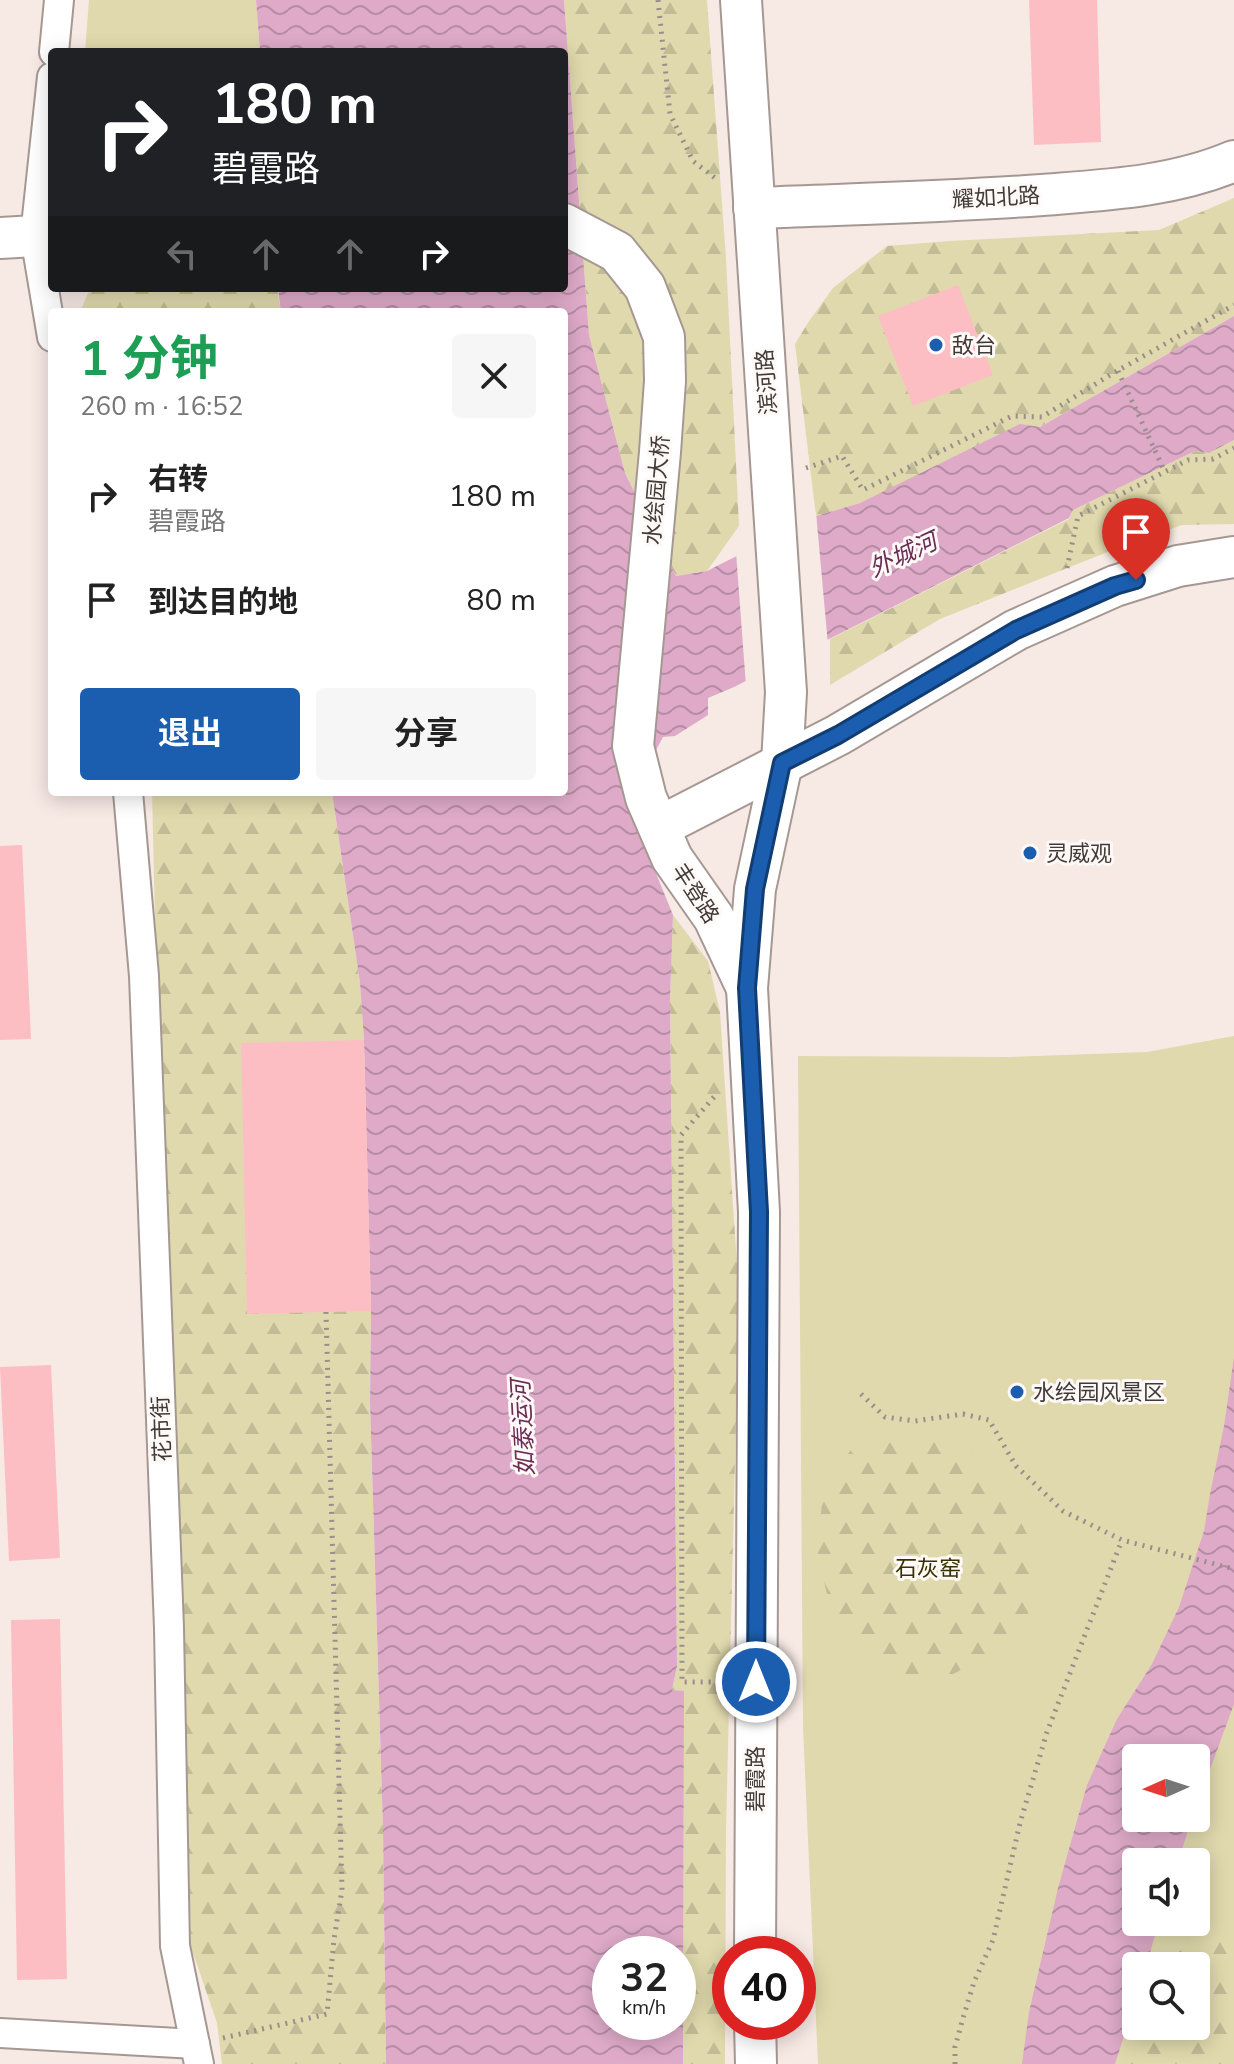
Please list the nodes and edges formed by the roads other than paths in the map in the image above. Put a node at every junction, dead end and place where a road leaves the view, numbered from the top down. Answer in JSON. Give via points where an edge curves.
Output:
{"nodes":[{"id":1,"x":59,"y":0,"type":"edge"},
{"id":2,"x":741,"y":0,"type":"edge"},
{"id":3,"x":54,"y":48,"type":"edge"},
{"id":4,"x":48,"y":105,"type":"edge"},
{"id":5,"x":1234,"y":161,"type":"edge"},
{"id":6,"x":754,"y":208,"type":"junction"},
{"id":7,"x":568,"y":226,"type":"edge"},
{"id":8,"x":29,"y":236,"type":"edge"},
{"id":9,"x":48,"y":319,"type":"edge"},
{"id":10,"x":1234,"y":557,"type":"edge"},
{"id":11,"x":782,"y":763,"type":"junction"},
{"id":12,"x":128,"y":796,"type":"edge"},
{"id":13,"x":652,"y":813,"type":"junction"},
{"id":14,"x":747,"y":988,"type":"junction"},
{"id":15,"x":755,"y":1936,"type":"edge"},
{"id":16,"x":0,"y":2033,"type":"edge"},
{"id":17,"x":755,"y":2040,"type":"edge"},
{"id":18,"x":197,"y":2054,"type":"edge"},
{"id":19,"x":756,"y":2064,"type":"edge"}],
"edges":[{"from":1,"to":3,"type":"street"},
{"from":2,"to":6,"type":"street","name":"滨河路"},
{"from":4,"to":8,"type":"street"},
{"from":5,"to":6,"type":"street","name":"耀如北路","via":[[1134,188]]},
{"from":6,"to":11,"type":"street","name":"滨河路","via":[[786,692]]},
{"from":7,"to":13,"type":"street","name":"水绘园大桥","via":[[617,252],[645,287],[664,337],[660,452],[633,746]]},
{"from":8,"to":9,"type":"street"},
{"from":10,"to":11,"type":"street","via":[[1178,566],[1115,586],[1016,630]]},
{"from":11,"to":13,"type":"street","via":[[713,801]]},
{"from":11,"to":14,"type":"street","name":"碧霞路","via":[[755,889]]},
{"from":12,"to":18,"type":"street","name":"花市街","via":[[144,976],[169,1628],[175,1946]]},
{"from":13,"to":14,"type":"street","name":"丰登路","via":[[672,858],[714,918]]},
{"from":14,"to":15,"type":"street","name":"碧霞路","via":[[759,1212]]},
{"from":16,"to":18,"type":"street"},
{"from":17,"to":19,"type":"street"}]}
